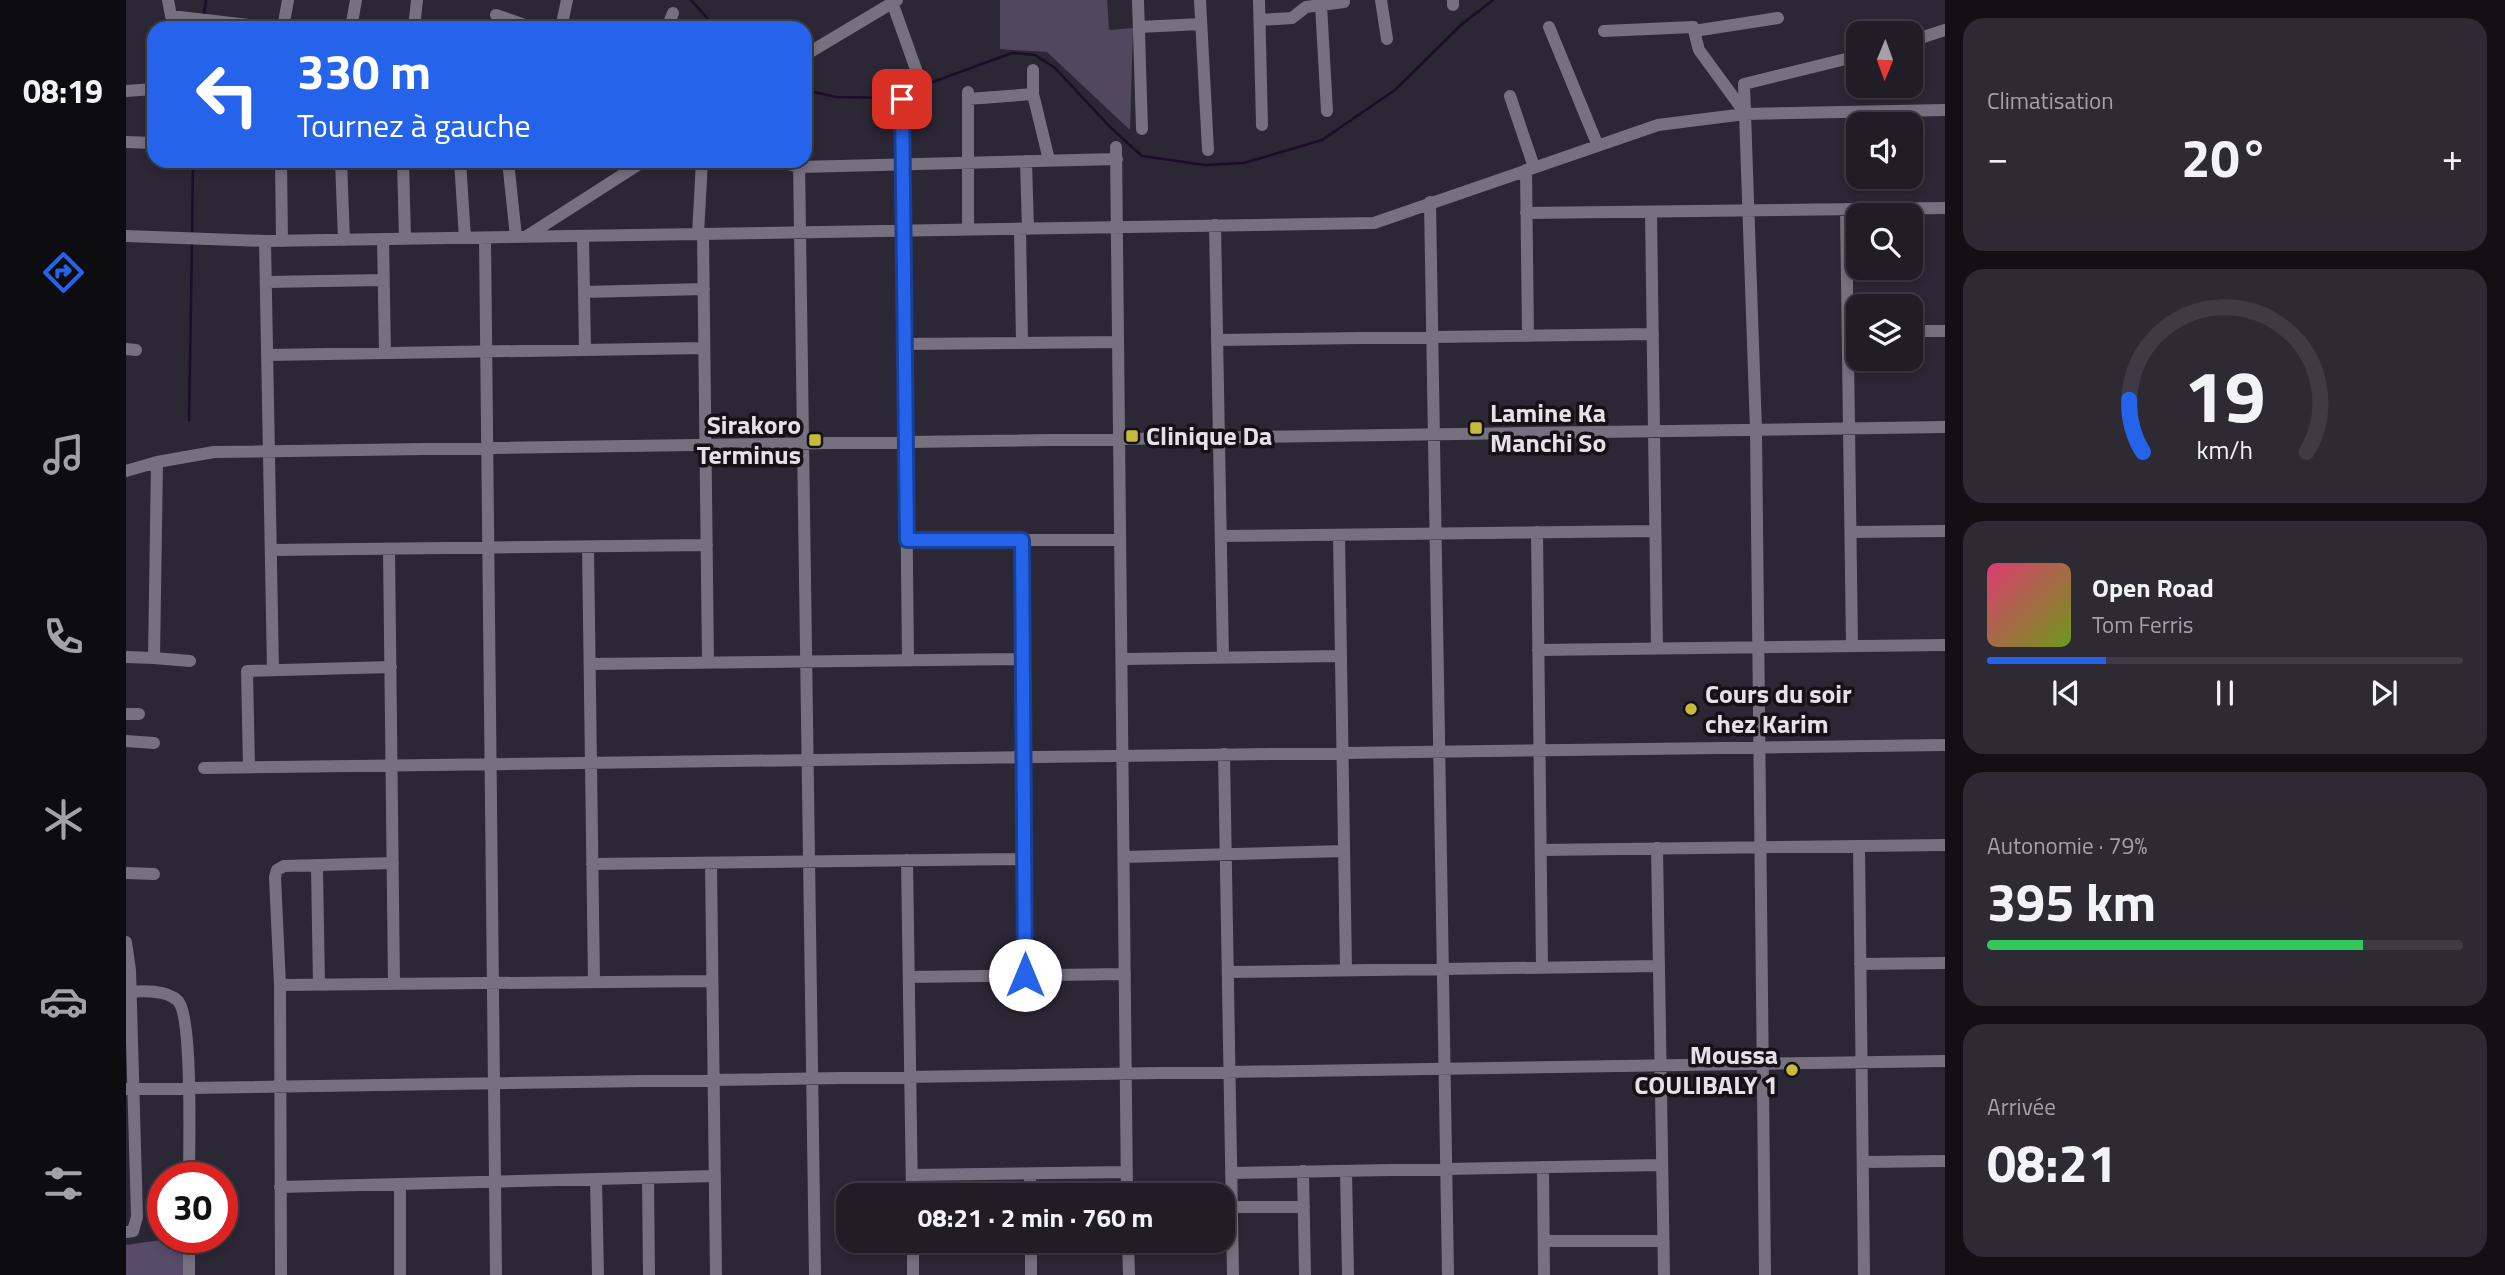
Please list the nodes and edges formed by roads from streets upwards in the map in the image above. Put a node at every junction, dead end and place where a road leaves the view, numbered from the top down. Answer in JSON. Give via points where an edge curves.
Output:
{"nodes":[{"id":1,"x":168,"y":0,"type":"edge"},
{"id":2,"x":288,"y":0,"type":"edge"},
{"id":3,"x":356,"y":0,"type":"edge"},
{"id":4,"x":417,"y":0,"type":"edge"},
{"id":5,"x":567,"y":0,"type":"edge"},
{"id":6,"x":1138,"y":0,"type":"edge"},
{"id":7,"x":1200,"y":0,"type":"edge"},
{"id":8,"x":1259,"y":0,"type":"edge"},
{"id":9,"x":1381,"y":0,"type":"edge"},
{"id":10,"x":895,"y":1,"type":"edge"},
{"id":11,"x":1344,"y":2,"type":"dead end"},
{"id":12,"x":1327,"y":3,"type":"edge"},
{"id":13,"x":673,"y":13,"type":"dead end"},
{"id":14,"x":496,"y":15,"type":"dead end"},
{"id":15,"x":1778,"y":18,"type":"dead end"},
{"id":16,"x":1260,"y":20,"type":"junction"},
{"id":17,"x":214,"y":21,"type":"edge"},
{"id":18,"x":284,"y":21,"type":"edge"},
{"id":19,"x":352,"y":21,"type":"edge"},
{"id":20,"x":415,"y":21,"type":"edge"},
{"id":21,"x":513,"y":21,"type":"edge"},
{"id":22,"x":562,"y":21,"type":"edge"},
{"id":23,"x":670,"y":21,"type":"edge"},
{"id":24,"x":1201,"y":24,"type":"junction"},
{"id":25,"x":1139,"y":27,"type":"junction"},
{"id":26,"x":1549,"y":27,"type":"dead end"},
{"id":27,"x":1945,"y":30,"type":"edge"},
{"id":28,"x":1694,"y":31,"type":"junction"},
{"id":29,"x":1604,"y":32,"type":"dead end"},
{"id":30,"x":1923,"y":37,"type":"edge"},
{"id":31,"x":1387,"y":39,"type":"dead end"},
{"id":32,"x":812,"y":51,"type":"edge"},
{"id":33,"x":1846,"y":59,"type":"edge"},
{"id":34,"x":1033,"y":70,"type":"dead end"},
{"id":35,"x":918,"y":75,"type":"dead end"},
{"id":36,"x":147,"y":90,"type":"edge"},
{"id":37,"x":126,"y":91,"type":"edge"},
{"id":38,"x":1034,"y":94,"type":"junction"},
{"id":39,"x":1510,"y":96,"type":"dead end"},
{"id":40,"x":902,"y":99,"type":"dead end"},
{"id":41,"x":1945,"y":110,"type":"edge"},
{"id":42,"x":1327,"y":111,"type":"dead end"},
{"id":43,"x":1745,"y":114,"type":"junction"},
{"id":44,"x":1262,"y":125,"type":"dead end"},
{"id":45,"x":1142,"y":129,"type":"dead end"},
{"id":46,"x":126,"y":142,"type":"edge"},
{"id":47,"x":147,"y":144,"type":"edge"},
{"id":48,"x":1598,"y":146,"type":"junction"},
{"id":49,"x":1208,"y":150,"type":"dead end"},
{"id":50,"x":1049,"y":160,"type":"junction"},
{"id":51,"x":1026,"y":161,"type":"junction"},
{"id":52,"x":970,"y":162,"type":"junction"},
{"id":53,"x":812,"y":164,"type":"edge"},
{"id":54,"x":903,"y":164,"type":"junction"},
{"id":55,"x":281,"y":168,"type":"edge"},
{"id":56,"x":341,"y":168,"type":"edge"},
{"id":57,"x":403,"y":168,"type":"edge"},
{"id":58,"x":460,"y":168,"type":"edge"},
{"id":59,"x":509,"y":168,"type":"edge"},
{"id":60,"x":633,"y":168,"type":"edge"},
{"id":61,"x":702,"y":168,"type":"edge"},
{"id":62,"x":799,"y":168,"type":"edge"},
{"id":63,"x":1530,"y":168,"type":"junction"},
{"id":64,"x":1430,"y":202,"type":"junction"},
{"id":65,"x":1923,"y":208,"type":"edge"},
{"id":66,"x":1945,"y":208,"type":"edge"},
{"id":67,"x":1846,"y":209,"type":"edge"},
{"id":68,"x":1749,"y":211,"type":"junction"},
{"id":69,"x":1651,"y":212,"type":"junction"},
{"id":70,"x":1526,"y":213,"type":"junction"},
{"id":71,"x":1215,"y":225,"type":"junction"},
{"id":72,"x":1117,"y":227,"type":"junction"},
{"id":73,"x":1024,"y":229,"type":"junction"},
{"id":74,"x":968,"y":230,"type":"junction"},
{"id":75,"x":904,"y":231,"type":"junction"},
{"id":76,"x":800,"y":232,"type":"junction"},
{"id":77,"x":700,"y":234,"type":"junction"},
{"id":78,"x":126,"y":236,"type":"edge"},
{"id":79,"x":583,"y":236,"type":"junction"},
{"id":80,"x":521,"y":237,"type":"junction"},
{"id":81,"x":465,"y":238,"type":"junction"},
{"id":82,"x":485,"y":238,"type":"junction"},
{"id":83,"x":383,"y":239,"type":"junction"},
{"id":84,"x":405,"y":239,"type":"junction"},
{"id":85,"x":344,"y":240,"type":"junction"},
{"id":86,"x":265,"y":241,"type":"junction"},
{"id":87,"x":282,"y":241,"type":"junction"},
{"id":88,"x":383,"y":280,"type":"junction"},
{"id":89,"x":266,"y":282,"type":"junction"},
{"id":90,"x":704,"y":289,"type":"junction"},
{"id":91,"x":584,"y":292,"type":"junction"},
{"id":92,"x":1923,"y":331,"type":"edge"},
{"id":93,"x":1945,"y":331,"type":"edge"},
{"id":94,"x":1653,"y":334,"type":"junction"},
{"id":95,"x":1528,"y":336,"type":"junction"},
{"id":96,"x":1432,"y":337,"type":"junction"},
{"id":97,"x":1217,"y":340,"type":"junction"},
{"id":98,"x":1118,"y":342,"type":"junction"},
{"id":99,"x":1022,"y":343,"type":"junction"},
{"id":100,"x":905,"y":344,"type":"junction"},
{"id":101,"x":704,"y":348,"type":"junction"},
{"id":102,"x":585,"y":350,"type":"junction"},
{"id":103,"x":486,"y":351,"type":"junction"},
{"id":104,"x":385,"y":353,"type":"junction"},
{"id":105,"x":267,"y":355,"type":"junction"},
{"id":106,"x":1851,"y":371,"type":"edge"},
{"id":107,"x":1945,"y":427,"type":"edge"},
{"id":108,"x":1849,"y":428,"type":"junction"},
{"id":109,"x":1756,"y":430,"type":"junction"},
{"id":110,"x":1654,"y":431,"type":"junction"},
{"id":111,"x":1434,"y":434,"type":"junction"},
{"id":112,"x":1219,"y":437,"type":"junction"},
{"id":113,"x":1119,"y":439,"type":"junction"},
{"id":114,"x":906,"y":442,"type":"junction"},
{"id":115,"x":803,"y":444,"type":"junction"},
{"id":116,"x":706,"y":445,"type":"junction"},
{"id":117,"x":487,"y":448,"type":"junction"},
{"id":118,"x":269,"y":452,"type":"junction"},
{"id":119,"x":157,"y":462,"type":"junction"},
{"id":120,"x":126,"y":471,"type":"edge"},
{"id":121,"x":1655,"y":531,"type":"junction"},
{"id":122,"x":1945,"y":531,"type":"edge"},
{"id":123,"x":1537,"y":532,"type":"junction"},
{"id":124,"x":1435,"y":533,"type":"junction"},
{"id":125,"x":1850,"y":533,"type":"junction"},
{"id":126,"x":1339,"y":534,"type":"junction"},
{"id":127,"x":1221,"y":536,"type":"junction"},
{"id":128,"x":907,"y":540,"type":"junction"},
{"id":129,"x":1022,"y":540,"type":"junction"},
{"id":130,"x":1120,"y":540,"type":"junction"},
{"id":131,"x":707,"y":545,"type":"junction"},
{"id":132,"x":588,"y":547,"type":"junction"},
{"id":133,"x":488,"y":548,"type":"junction"},
{"id":134,"x":389,"y":549,"type":"junction"},
{"id":135,"x":271,"y":550,"type":"junction"},
{"id":136,"x":1945,"y":645,"type":"edge"},
{"id":137,"x":1852,"y":646,"type":"junction"},
{"id":138,"x":1758,"y":647,"type":"junction"},
{"id":139,"x":1657,"y":648,"type":"junction"},
{"id":140,"x":1538,"y":650,"type":"junction"},
{"id":141,"x":1341,"y":656,"type":"junction"},
{"id":142,"x":126,"y":657,"type":"edge"},
{"id":143,"x":154,"y":658,"type":"junction"},
{"id":144,"x":1223,"y":658,"type":"junction"},
{"id":145,"x":1023,"y":659,"type":"junction"},
{"id":146,"x":1122,"y":659,"type":"junction"},
{"id":147,"x":190,"y":660,"type":"dead end"},
{"id":148,"x":908,"y":660,"type":"junction"},
{"id":149,"x":806,"y":661,"type":"junction"},
{"id":150,"x":708,"y":663,"type":"junction"},
{"id":151,"x":590,"y":664,"type":"junction"},
{"id":152,"x":391,"y":667,"type":"junction"},
{"id":153,"x":273,"y":670,"type":"junction"},
{"id":154,"x":126,"y":741,"type":"edge"},
{"id":155,"x":154,"y":743,"type":"dead end"},
{"id":156,"x":1945,"y":745,"type":"edge"},
{"id":157,"x":1759,"y":748,"type":"junction"},
{"id":158,"x":1539,"y":750,"type":"junction"},
{"id":159,"x":1439,"y":752,"type":"junction"},
{"id":160,"x":1342,"y":753,"type":"junction"},
{"id":161,"x":1224,"y":754,"type":"junction"},
{"id":162,"x":1123,"y":756,"type":"junction"},
{"id":163,"x":1024,"y":757,"type":"junction"},
{"id":164,"x":808,"y":760,"type":"junction"},
{"id":165,"x":591,"y":763,"type":"junction"},
{"id":166,"x":491,"y":764,"type":"junction"},
{"id":167,"x":391,"y":765,"type":"junction"},
{"id":168,"x":248,"y":767,"type":"junction"},
{"id":169,"x":204,"y":768,"type":"dead end"},
{"id":170,"x":1945,"y":845,"type":"edge"},
{"id":171,"x":1859,"y":846,"type":"junction"},
{"id":172,"x":1760,"y":847,"type":"junction"},
{"id":173,"x":1657,"y":848,"type":"junction"},
{"id":174,"x":1541,"y":850,"type":"junction"},
{"id":175,"x":1344,"y":852,"type":"junction"},
{"id":176,"x":1226,"y":855,"type":"junction"},
{"id":177,"x":1124,"y":858,"type":"junction"},
{"id":178,"x":1024,"y":859,"type":"junction"},
{"id":179,"x":907,"y":860,"type":"junction"},
{"id":180,"x":809,"y":862,"type":"junction"},
{"id":181,"x":393,"y":863,"type":"junction"},
{"id":182,"x":712,"y":863,"type":"junction"},
{"id":183,"x":592,"y":864,"type":"junction"},
{"id":184,"x":317,"y":868,"type":"junction"},
{"id":185,"x":126,"y":873,"type":"edge"},
{"id":186,"x":154,"y":874,"type":"dead end"},
{"id":187,"x":126,"y":942,"type":"edge"},
{"id":188,"x":1945,"y":963,"type":"edge"},
{"id":189,"x":1860,"y":964,"type":"junction"},
{"id":190,"x":1659,"y":966,"type":"junction"},
{"id":191,"x":1542,"y":968,"type":"junction"},
{"id":192,"x":1443,"y":969,"type":"junction"},
{"id":193,"x":1346,"y":970,"type":"junction"},
{"id":194,"x":1228,"y":972,"type":"junction"},
{"id":195,"x":1125,"y":974,"type":"junction"},
{"id":196,"x":1025,"y":975,"type":"junction"},
{"id":197,"x":909,"y":977,"type":"junction"},
{"id":198,"x":712,"y":981,"type":"junction"},
{"id":199,"x":594,"y":982,"type":"junction"},
{"id":200,"x":493,"y":983,"type":"junction"},
{"id":201,"x":394,"y":984,"type":"junction"},
{"id":202,"x":280,"y":985,"type":"junction"},
{"id":203,"x":318,"y":985,"type":"junction"},
{"id":204,"x":128,"y":992,"type":"edge"},
{"id":205,"x":1945,"y":1061,"type":"edge"},
{"id":206,"x":1862,"y":1063,"type":"junction"},
{"id":207,"x":1763,"y":1064,"type":"junction"},
{"id":208,"x":1661,"y":1066,"type":"junction"},
{"id":209,"x":1444,"y":1069,"type":"junction"},
{"id":210,"x":1229,"y":1072,"type":"junction"},
{"id":211,"x":1126,"y":1074,"type":"junction"},
{"id":212,"x":911,"y":1077,"type":"junction"},
{"id":213,"x":812,"y":1079,"type":"junction"},
{"id":214,"x":714,"y":1080,"type":"junction"},
{"id":215,"x":494,"y":1083,"type":"junction"},
{"id":216,"x":280,"y":1087,"type":"junction"},
{"id":217,"x":189,"y":1088,"type":"junction"},
{"id":218,"x":130,"y":1089,"type":"edge"},
{"id":219,"x":1945,"y":1161,"type":"edge"},
{"id":220,"x":189,"y":1162,"type":"edge"},
{"id":221,"x":1863,"y":1162,"type":"junction"},
{"id":222,"x":1662,"y":1165,"type":"junction"},
{"id":223,"x":1543,"y":1167,"type":"junction"},
{"id":224,"x":1446,"y":1169,"type":"junction"},
{"id":225,"x":1303,"y":1171,"type":"junction"},
{"id":226,"x":1346,"y":1171,"type":"junction"},
{"id":227,"x":1127,"y":1172,"type":"junction"},
{"id":228,"x":1231,"y":1173,"type":"junction"},
{"id":229,"x":1030,"y":1174,"type":"junction"},
{"id":230,"x":912,"y":1175,"type":"junction"},
{"id":231,"x":715,"y":1176,"type":"junction"},
{"id":232,"x":648,"y":1178,"type":"junction"},
{"id":233,"x":596,"y":1179,"type":"junction"},
{"id":234,"x":495,"y":1182,"type":"junction"},
{"id":235,"x":912,"y":1183,"type":"edge"},
{"id":236,"x":1030,"y":1183,"type":"edge"},
{"id":237,"x":1127,"y":1183,"type":"edge"},
{"id":238,"x":1231,"y":1183,"type":"edge"},
{"id":239,"x":400,"y":1184,"type":"junction"},
{"id":240,"x":281,"y":1187,"type":"junction"},
{"id":241,"x":1235,"y":1207,"type":"edge"},
{"id":242,"x":1304,"y":1207,"type":"junction"},
{"id":243,"x":126,"y":1233,"type":"edge"},
{"id":244,"x":1544,"y":1241,"type":"junction"},
{"id":245,"x":1663,"y":1241,"type":"junction"},
{"id":246,"x":190,"y":1253,"type":"edge"},
{"id":247,"x":913,"y":1253,"type":"edge"},
{"id":248,"x":1031,"y":1253,"type":"edge"},
{"id":249,"x":1128,"y":1253,"type":"edge"},
{"id":250,"x":1233,"y":1253,"type":"edge"},
{"id":251,"x":190,"y":1275,"type":"edge"},
{"id":252,"x":281,"y":1275,"type":"edge"},
{"id":253,"x":400,"y":1275,"type":"edge"},
{"id":254,"x":496,"y":1275,"type":"edge"},
{"id":255,"x":598,"y":1275,"type":"edge"},
{"id":256,"x":649,"y":1275,"type":"edge"},
{"id":257,"x":716,"y":1275,"type":"edge"},
{"id":258,"x":815,"y":1275,"type":"edge"},
{"id":259,"x":913,"y":1275,"type":"edge"},
{"id":260,"x":1031,"y":1275,"type":"edge"},
{"id":261,"x":1129,"y":1275,"type":"edge"},
{"id":262,"x":1233,"y":1275,"type":"edge"},
{"id":263,"x":1305,"y":1275,"type":"edge"},
{"id":264,"x":1348,"y":1275,"type":"edge"},
{"id":265,"x":1447,"y":1275,"type":"edge"},
{"id":266,"x":1544,"y":1275,"type":"edge"},
{"id":267,"x":1664,"y":1275,"type":"edge"},
{"id":268,"x":1765,"y":1275,"type":"edge"},
{"id":269,"x":1864,"y":1275,"type":"edge"}],
"edges":[{"from":1,"to":17,"type":"street","via":[[171,16]]},
{"from":2,"to":18,"type":"street"},
{"from":3,"to":19,"type":"street"},
{"from":4,"to":20,"type":"street"},
{"from":5,"to":22,"type":"street"},
{"from":6,"to":25,"type":"street"},
{"from":7,"to":24,"type":"street"},
{"from":8,"to":16,"type":"street"},
{"from":9,"to":31,"type":"street"},
{"from":10,"to":32,"type":"street"},
{"from":10,"to":35,"type":"street"},
{"from":11,"to":12,"type":"street"},
{"from":12,"to":16,"type":"street","via":[[1306,7],[1292,18]]},
{"from":12,"to":42,"type":"street"},
{"from":13,"to":23,"type":"street"},
{"from":14,"to":21,"type":"street"},
{"from":15,"to":28,"type":"street"},
{"from":16,"to":44,"type":"street"},
{"from":24,"to":25,"type":"street"},
{"from":24,"to":49,"type":"street"},
{"from":25,"to":45,"type":"street"},
{"from":26,"to":48,"type":"street"},
{"from":27,"to":30,"type":"street"},
{"from":28,"to":29,"type":"street","via":[[1693,27]]},
{"from":28,"to":43,"type":"street","via":[[1699,50]]},
{"from":33,"to":43,"type":"street","via":[[1744,84]]},
{"from":34,"to":38,"type":"street"},
{"from":36,"to":37,"type":"street"},
{"from":38,"to":50,"type":"street"},
{"from":38,"to":52,"type":"street","via":[[968,95]]},
{"from":39,"to":63,"type":"street"},
{"from":40,"to":54,"type":"street"},
{"from":41,"to":43,"type":"street"},
{"from":43,"to":48,"type":"street","via":[[1658,125]]},
{"from":43,"to":68,"type":"street"},
{"from":46,"to":47,"type":"street"},
{"from":48,"to":63,"type":"street"},
{"from":50,"to":51,"type":"street"},
{"from":50,"to":72,"type":"street","via":[[1116,153]]},
{"from":51,"to":52,"type":"street"},
{"from":51,"to":73,"type":"street"},
{"from":52,"to":54,"type":"street"},
{"from":52,"to":74,"type":"street"},
{"from":53,"to":54,"type":"street"},
{"from":54,"to":75,"type":"street"},
{"from":55,"to":87,"type":"street"},
{"from":56,"to":85,"type":"street"},
{"from":57,"to":84,"type":"street"},
{"from":58,"to":81,"type":"street"},
{"from":59,"to":80,"type":"street"},
{"from":60,"to":80,"type":"street"},
{"from":61,"to":77,"type":"street"},
{"from":62,"to":76,"type":"street"},
{"from":63,"to":64,"type":"street"},
{"from":63,"to":70,"type":"street"},
{"from":64,"to":71,"type":"street","via":[[1374,223]]},
{"from":64,"to":96,"type":"street"},
{"from":65,"to":66,"type":"street"},
{"from":67,"to":68,"type":"street"},
{"from":68,"to":69,"type":"street"},
{"from":68,"to":109,"type":"street"},
{"from":69,"to":70,"type":"street"},
{"from":69,"to":94,"type":"street"},
{"from":70,"to":95,"type":"street"},
{"from":71,"to":72,"type":"street"},
{"from":71,"to":97,"type":"street"},
{"from":72,"to":73,"type":"street"},
{"from":72,"to":98,"type":"street"},
{"from":73,"to":74,"type":"street"},
{"from":73,"to":99,"type":"street"},
{"from":74,"to":75,"type":"street"},
{"from":75,"to":76,"type":"street"},
{"from":75,"to":100,"type":"street"},
{"from":76,"to":77,"type":"street"},
{"from":76,"to":115,"type":"street"},
{"from":77,"to":79,"type":"street"},
{"from":77,"to":90,"type":"street"},
{"from":78,"to":86,"type":"street"},
{"from":79,"to":80,"type":"street"},
{"from":79,"to":91,"type":"street"},
{"from":80,"to":82,"type":"street"},
{"from":81,"to":82,"type":"street"},
{"from":81,"to":84,"type":"street"},
{"from":82,"to":103,"type":"street"},
{"from":83,"to":84,"type":"street"},
{"from":83,"to":85,"type":"street"},
{"from":83,"to":88,"type":"street"},
{"from":85,"to":87,"type":"street"},
{"from":86,"to":87,"type":"street"},
{"from":86,"to":89,"type":"street"},
{"from":88,"to":89,"type":"street"},
{"from":88,"to":104,"type":"street"},
{"from":89,"to":105,"type":"street"},
{"from":90,"to":91,"type":"street"},
{"from":90,"to":101,"type":"street"},
{"from":91,"to":102,"type":"street"},
{"from":92,"to":93,"type":"street"},
{"from":94,"to":95,"type":"street"},
{"from":94,"to":110,"type":"street"},
{"from":95,"to":96,"type":"street"},
{"from":96,"to":97,"type":"street"},
{"from":96,"to":111,"type":"street"},
{"from":97,"to":112,"type":"street"},
{"from":98,"to":99,"type":"street"},
{"from":98,"to":113,"type":"street"},
{"from":99,"to":100,"type":"street"},
{"from":100,"to":114,"type":"street"},
{"from":101,"to":102,"type":"street"},
{"from":101,"to":116,"type":"street"},
{"from":102,"to":103,"type":"street"},
{"from":103,"to":104,"type":"street"},
{"from":103,"to":117,"type":"street"},
{"from":104,"to":105,"type":"street"},
{"from":105,"to":118,"type":"street"},
{"from":106,"to":108,"type":"street"},
{"from":107,"to":108,"type":"street"},
{"from":108,"to":109,"type":"street"},
{"from":108,"to":125,"type":"street"},
{"from":109,"to":110,"type":"street"},
{"from":109,"to":138,"type":"street"},
{"from":110,"to":111,"type":"street"},
{"from":110,"to":121,"type":"street"},
{"from":111,"to":112,"type":"street"},
{"from":111,"to":124,"type":"street"},
{"from":112,"to":113,"type":"street"},
{"from":112,"to":127,"type":"street"},
{"from":113,"to":114,"type":"street"},
{"from":113,"to":130,"type":"street"},
{"from":114,"to":115,"type":"street"},
{"from":114,"to":128,"type":"street"},
{"from":115,"to":116,"type":"street"},
{"from":115,"to":149,"type":"street"},
{"from":116,"to":117,"type":"street"},
{"from":116,"to":131,"type":"street"},
{"from":117,"to":118,"type":"street"},
{"from":117,"to":133,"type":"street"},
{"from":118,"to":119,"type":"street","via":[[214,452]]},
{"from":118,"to":135,"type":"street"},
{"from":119,"to":120,"type":"street"},
{"from":119,"to":143,"type":"street"},
{"from":121,"to":123,"type":"street"},
{"from":121,"to":139,"type":"street"},
{"from":122,"to":125,"type":"street"},
{"from":123,"to":124,"type":"street"},
{"from":123,"to":140,"type":"street"},
{"from":124,"to":126,"type":"street"},
{"from":124,"to":159,"type":"street"},
{"from":125,"to":137,"type":"street"},
{"from":126,"to":127,"type":"street"},
{"from":126,"to":141,"type":"street"},
{"from":127,"to":144,"type":"street"},
{"from":128,"to":129,"type":"street"},
{"from":128,"to":148,"type":"street"},
{"from":129,"to":130,"type":"street"},
{"from":129,"to":145,"type":"street"},
{"from":130,"to":146,"type":"street"},
{"from":131,"to":132,"type":"street"},
{"from":131,"to":150,"type":"street"},
{"from":132,"to":133,"type":"street"},
{"from":132,"to":151,"type":"street"},
{"from":133,"to":134,"type":"street"},
{"from":133,"to":166,"type":"street"},
{"from":134,"to":135,"type":"street"},
{"from":134,"to":152,"type":"street"},
{"from":135,"to":153,"type":"street"},
{"from":136,"to":137,"type":"street"},
{"from":137,"to":138,"type":"street"},
{"from":138,"to":139,"type":"street"},
{"from":138,"to":157,"type":"street"},
{"from":139,"to":140,"type":"street"},
{"from":140,"to":158,"type":"street"},
{"from":141,"to":144,"type":"street"},
{"from":141,"to":160,"type":"street"},
{"from":142,"to":143,"type":"street"},
{"from":143,"to":147,"type":"street"},
{"from":144,"to":146,"type":"street"},
{"from":145,"to":148,"type":"street"},
{"from":145,"to":163,"type":"street"},
{"from":146,"to":162,"type":"street"},
{"from":148,"to":149,"type":"street"},
{"from":149,"to":150,"type":"street"},
{"from":149,"to":164,"type":"street"},
{"from":150,"to":151,"type":"street"},
{"from":151,"to":165,"type":"street"},
{"from":152,"to":153,"type":"street"},
{"from":152,"to":167,"type":"street"},
{"from":153,"to":168,"type":"street","via":[[247,671]]},
{"from":154,"to":155,"type":"street"},
{"from":156,"to":157,"type":"street"},
{"from":157,"to":158,"type":"street"},
{"from":157,"to":172,"type":"street"},
{"from":158,"to":159,"type":"street"},
{"from":158,"to":174,"type":"street"},
{"from":159,"to":160,"type":"street"},
{"from":159,"to":192,"type":"street"},
{"from":160,"to":161,"type":"street"},
{"from":160,"to":175,"type":"street"},
{"from":161,"to":162,"type":"street"},
{"from":161,"to":176,"type":"street"},
{"from":162,"to":163,"type":"street"},
{"from":162,"to":177,"type":"street"},
{"from":163,"to":164,"type":"street"},
{"from":163,"to":178,"type":"street"},
{"from":164,"to":165,"type":"street"},
{"from":164,"to":180,"type":"street"},
{"from":165,"to":166,"type":"street"},
{"from":165,"to":183,"type":"street"},
{"from":166,"to":167,"type":"street"},
{"from":166,"to":200,"type":"street"},
{"from":167,"to":168,"type":"street"},
{"from":167,"to":181,"type":"street"},
{"from":168,"to":169,"type":"street"},
{"from":170,"to":171,"type":"street"},
{"from":171,"to":172,"type":"street"},
{"from":171,"to":189,"type":"street"},
{"from":172,"to":173,"type":"street"},
{"from":172,"to":207,"type":"street"},
{"from":173,"to":174,"type":"street"},
{"from":173,"to":190,"type":"street"},
{"from":174,"to":191,"type":"street"},
{"from":175,"to":176,"type":"street"},
{"from":175,"to":193,"type":"street"},
{"from":176,"to":177,"type":"street"},
{"from":176,"to":194,"type":"street"},
{"from":177,"to":195,"type":"street"},
{"from":178,"to":179,"type":"street"},
{"from":178,"to":196,"type":"street"},
{"from":179,"to":180,"type":"street"},
{"from":179,"to":197,"type":"street"},
{"from":180,"to":182,"type":"street"},
{"from":180,"to":213,"type":"street"},
{"from":181,"to":184,"type":"street"},
{"from":181,"to":201,"type":"street"},
{"from":182,"to":183,"type":"street"},
{"from":182,"to":198,"type":"street"},
{"from":183,"to":199,"type":"street"},
{"from":184,"to":202,"type":"street","via":[[284,866],[277,870]]},
{"from":184,"to":203,"type":"street"},
{"from":185,"to":186,"type":"street"},
{"from":187,"to":204,"type":"street"},
{"from":188,"to":189,"type":"street"},
{"from":189,"to":206,"type":"street"},
{"from":190,"to":191,"type":"street"},
{"from":190,"to":208,"type":"street"},
{"from":191,"to":192,"type":"street"},
{"from":192,"to":193,"type":"street"},
{"from":192,"to":209,"type":"street"},
{"from":193,"to":194,"type":"street"},
{"from":194,"to":210,"type":"street"},
{"from":195,"to":196,"type":"street"},
{"from":195,"to":211,"type":"street"},
{"from":196,"to":197,"type":"street"},
{"from":197,"to":212,"type":"street"},
{"from":198,"to":199,"type":"street"},
{"from":198,"to":214,"type":"street"},
{"from":199,"to":200,"type":"street"},
{"from":200,"to":201,"type":"street"},
{"from":200,"to":215,"type":"street"},
{"from":201,"to":203,"type":"street"},
{"from":202,"to":203,"type":"street"},
{"from":202,"to":216,"type":"street"},
{"from":204,"to":217,"type":"street","via":[[163,993],[175,997],[184,1008]]},
{"from":204,"to":218,"type":"street"},
{"from":205,"to":206,"type":"street"},
{"from":206,"to":207,"type":"street"},
{"from":206,"to":221,"type":"street"},
{"from":207,"to":208,"type":"street"},
{"from":207,"to":268,"type":"street"},
{"from":208,"to":209,"type":"street"},
{"from":208,"to":222,"type":"street"},
{"from":209,"to":210,"type":"street"},
{"from":209,"to":224,"type":"street"},
{"from":210,"to":211,"type":"street"},
{"from":210,"to":228,"type":"street"},
{"from":211,"to":212,"type":"street"},
{"from":211,"to":227,"type":"street"},
{"from":212,"to":213,"type":"street"},
{"from":212,"to":230,"type":"street"},
{"from":213,"to":214,"type":"street"},
{"from":213,"to":258,"type":"street"},
{"from":214,"to":215,"type":"street"},
{"from":214,"to":231,"type":"street"},
{"from":215,"to":216,"type":"street"},
{"from":215,"to":234,"type":"street"},
{"from":216,"to":217,"type":"street"},
{"from":216,"to":240,"type":"street"},
{"from":217,"to":218,"type":"street"},
{"from":217,"to":220,"type":"street"},
{"from":218,"to":243,"type":"street","via":[[137,1217],[132,1231]]},
{"from":219,"to":221,"type":"street"},
{"from":221,"to":269,"type":"street"},
{"from":222,"to":223,"type":"street"},
{"from":222,"to":245,"type":"street"},
{"from":223,"to":224,"type":"street"},
{"from":223,"to":244,"type":"street"},
{"from":224,"to":226,"type":"street"},
{"from":224,"to":265,"type":"street"},
{"from":225,"to":226,"type":"street"},
{"from":225,"to":228,"type":"street"},
{"from":225,"to":242,"type":"street"},
{"from":226,"to":264,"type":"street"},
{"from":227,"to":229,"type":"street"},
{"from":227,"to":237,"type":"street"},
{"from":228,"to":238,"type":"street"},
{"from":229,"to":230,"type":"street"},
{"from":229,"to":236,"type":"street"},
{"from":230,"to":235,"type":"street"},
{"from":231,"to":232,"type":"street"},
{"from":231,"to":257,"type":"street"},
{"from":232,"to":233,"type":"street"},
{"from":232,"to":256,"type":"street"},
{"from":233,"to":234,"type":"street"},
{"from":233,"to":255,"type":"street"},
{"from":234,"to":239,"type":"street"},
{"from":234,"to":254,"type":"street"},
{"from":239,"to":240,"type":"street"},
{"from":239,"to":253,"type":"street"},
{"from":240,"to":252,"type":"street"},
{"from":241,"to":242,"type":"street"},
{"from":242,"to":263,"type":"street"},
{"from":244,"to":245,"type":"street"},
{"from":244,"to":266,"type":"street"},
{"from":245,"to":267,"type":"street"},
{"from":246,"to":251,"type":"street"},
{"from":247,"to":259,"type":"street"},
{"from":248,"to":260,"type":"street"},
{"from":249,"to":261,"type":"street"},
{"from":250,"to":262,"type":"street"}]}
